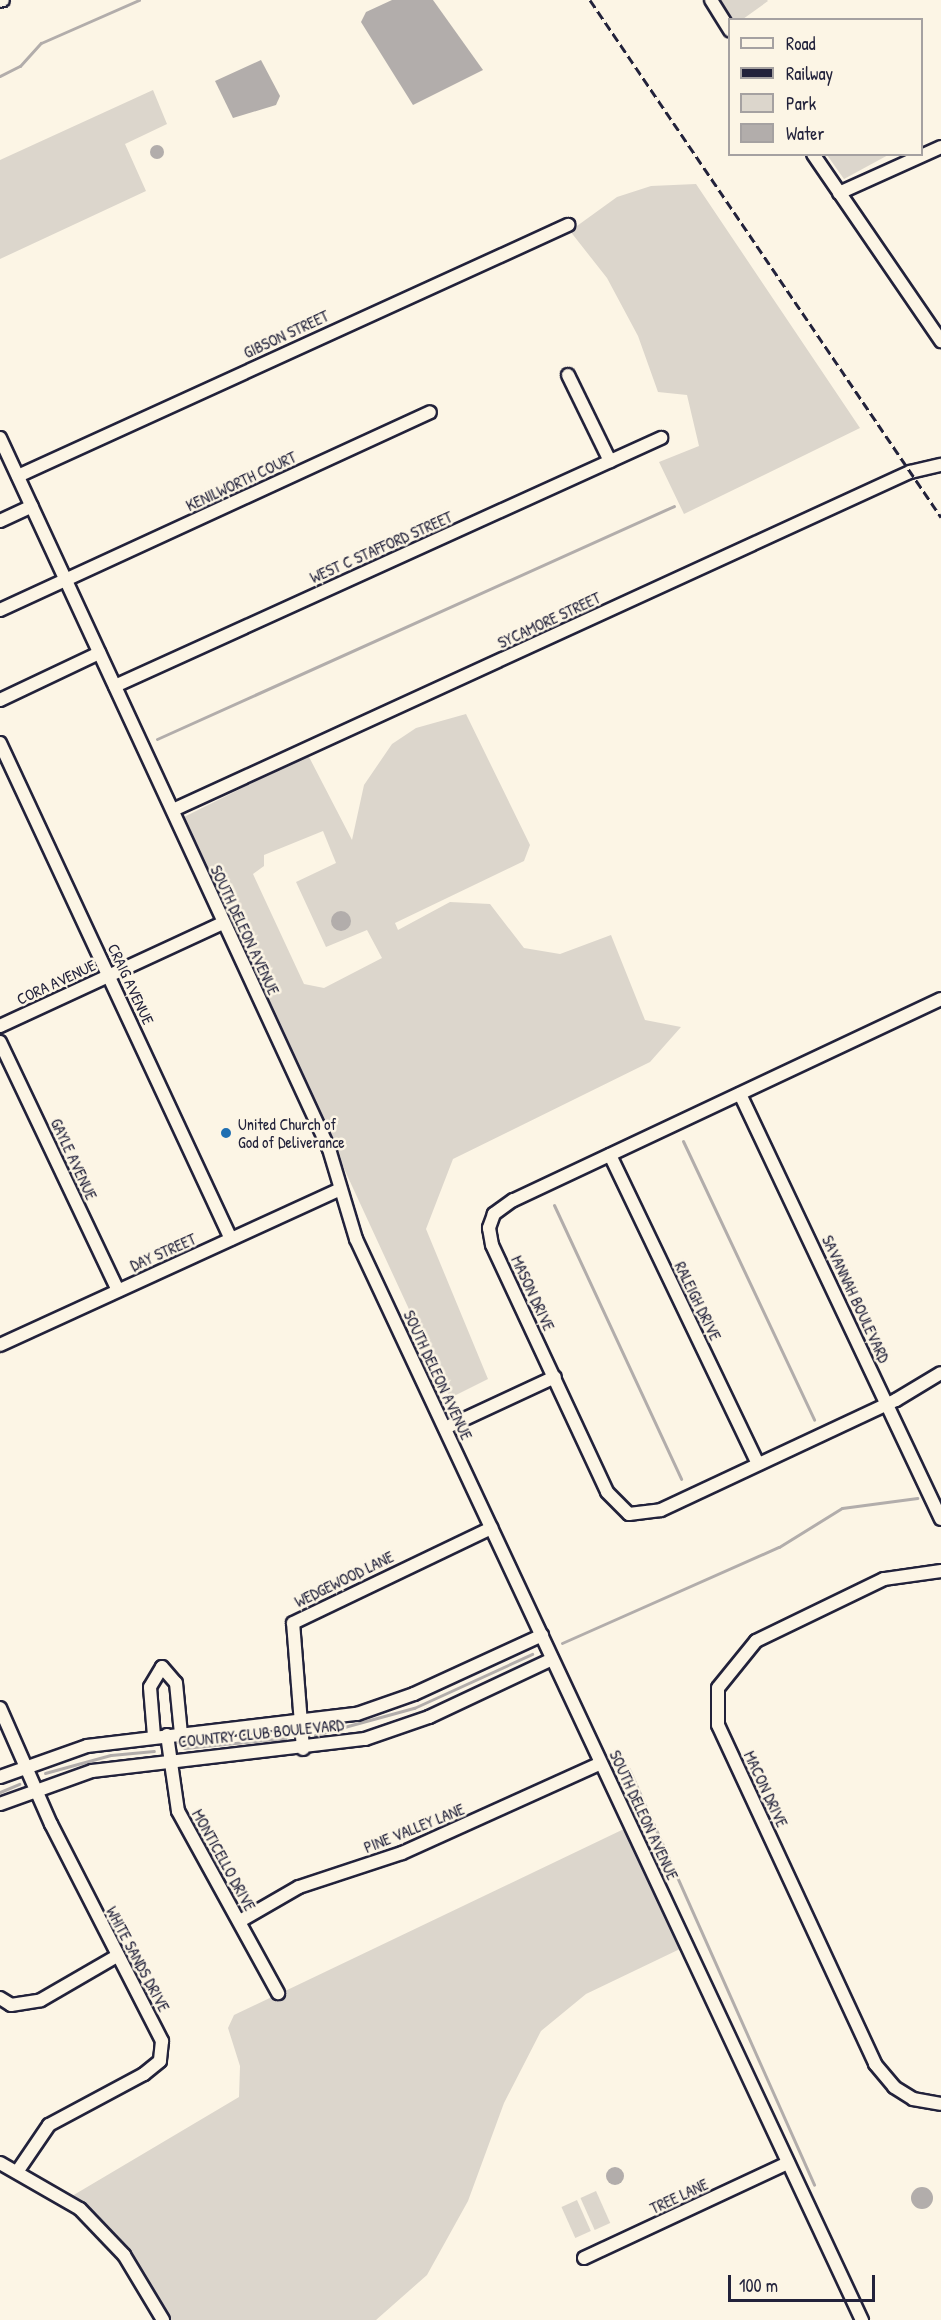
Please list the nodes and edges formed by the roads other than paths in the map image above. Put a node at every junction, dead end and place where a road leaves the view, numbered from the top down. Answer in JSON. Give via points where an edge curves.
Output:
{"nodes":[{"id":1,"x":711,"y":0,"type":"edge"},
{"id":2,"x":728,"y":28,"type":"edge"},
{"id":3,"x":941,"y":147,"type":"edge"},
{"id":4,"x":923,"y":155,"type":"edge"},
{"id":5,"x":814,"y":156,"type":"edge"},
{"id":6,"x":921,"y":156,"type":"edge"},
{"id":7,"x":839,"y":193,"type":"junction"},
{"id":8,"x":568,"y":225,"type":"dead end"},
{"id":9,"x":941,"y":341,"type":"edge"},
{"id":10,"x":568,"y":375,"type":"dead end"},
{"id":11,"x":430,"y":412,"type":"dead end"},
{"id":12,"x":0,"y":438,"type":"edge"},
{"id":13,"x":661,"y":438,"type":"dead end"},
{"id":14,"x":610,"y":461,"type":"junction"},
{"id":15,"x":941,"y":465,"type":"edge"},
{"id":16,"x":18,"y":476,"type":"junction"},
{"id":17,"x":32,"y":506,"type":"junction"},
{"id":18,"x":0,"y":521,"type":"edge"},
{"id":19,"x":66,"y":581,"type":"junction"},
{"id":20,"x":0,"y":610,"type":"edge"},
{"id":21,"x":99,"y":652,"type":"junction"},
{"id":22,"x":115,"y":686,"type":"junction"},
{"id":23,"x":0,"y":700,"type":"edge"},
{"id":24,"x":0,"y":743,"type":"edge"},
{"id":25,"x":173,"y":810,"type":"junction"},
{"id":26,"x":223,"y":923,"type":"junction"},
{"id":27,"x":109,"y":976,"type":"junction"},
{"id":28,"x":941,"y":999,"type":"edge"},
{"id":29,"x":0,"y":1026,"type":"edge"},
{"id":30,"x":0,"y":1042,"type":"edge"},
{"id":31,"x":740,"y":1094,"type":"junction"},
{"id":32,"x":610,"y":1155,"type":"junction"},
{"id":33,"x":340,"y":1189,"type":"junction"},
{"id":34,"x":231,"y":1239,"type":"junction"},
{"id":35,"x":118,"y":1290,"type":"junction"},
{"id":36,"x":1,"y":1341,"type":"edge"},
{"id":37,"x":941,"y":1373,"type":"edge"},
{"id":38,"x":555,"y":1377,"type":"junction"},
{"id":39,"x":887,"y":1402,"type":"junction"},
{"id":40,"x":445,"y":1428,"type":"junction"},
{"id":41,"x":757,"y":1462,"type":"junction"},
{"id":42,"x":941,"y":1519,"type":"edge"},
{"id":43,"x":491,"y":1528,"type":"junction"},
{"id":44,"x":941,"y":1571,"type":"edge"},
{"id":45,"x":542,"y":1635,"type":"junction"},
{"id":46,"x":552,"y":1659,"type":"junction"},
{"id":47,"x":0,"y":1708,"type":"edge"},
{"id":48,"x":301,"y":1723,"type":"junction"},
{"id":49,"x":181,"y":1734,"type":"junction"},
{"id":50,"x":167,"y":1735,"type":"junction"},
{"id":51,"x":154,"y":1736,"type":"junction"},
{"id":52,"x":303,"y":1749,"type":"junction"},
{"id":53,"x":169,"y":1759,"type":"junction"},
{"id":54,"x":601,"y":1763,"type":"junction"},
{"id":55,"x":26,"y":1767,"type":"junction"},
{"id":56,"x":0,"y":1778,"type":"edge"},
{"id":57,"x":35,"y":1788,"type":"junction"},
{"id":58,"x":0,"y":1804,"type":"edge"},
{"id":59,"x":240,"y":1921,"type":"junction"},
{"id":60,"x":117,"y":1956,"type":"junction"},
{"id":61,"x":278,"y":1994,"type":"dead end"},
{"id":62,"x":0,"y":1998,"type":"edge"},
{"id":63,"x":941,"y":2104,"type":"edge"},
{"id":64,"x":0,"y":2163,"type":"edge"},
{"id":65,"x":788,"y":2163,"type":"junction"},
{"id":66,"x":19,"y":2169,"type":"junction"},
{"id":67,"x":584,"y":2259,"type":"dead end"},
{"id":68,"x":163,"y":2320,"type":"edge"},
{"id":69,"x":862,"y":2320,"type":"edge"}],
"edges":[{"from":1,"to":2,"type":"street"},
{"from":3,"to":4,"type":"street"},
{"from":5,"to":7,"type":"street"},
{"from":6,"to":7,"type":"street"},
{"from":7,"to":9,"type":"street"},
{"from":8,"to":16,"type":"street","name":"GIBSON STREET"},
{"from":10,"to":14,"type":"street"},
{"from":11,"to":19,"type":"street","name":"KENILWORTH COURT"},
{"from":12,"to":16,"type":"street","name":"SOUTH DELEON AVENUE"},
{"from":13,"to":14,"type":"street","name":"WEST C STAFFORD STREET"},
{"from":14,"to":22,"type":"street","name":"WEST C STAFFORD STREET"},
{"from":15,"to":25,"type":"street","name":"SYCAMORE STREET","via":[[910,472]]},
{"from":16,"to":17,"type":"street","name":"SOUTH DELEON AVENUE"},
{"from":17,"to":18,"type":"street"},
{"from":17,"to":19,"type":"street","name":"SOUTH DELEON AVENUE"},
{"from":19,"to":20,"type":"street","name":"KENILWORTH COURT"},
{"from":19,"to":21,"type":"street","name":"SOUTH DELEON AVENUE"},
{"from":21,"to":22,"type":"street","name":"SOUTH DELEON AVENUE"},
{"from":21,"to":23,"type":"street"},
{"from":22,"to":25,"type":"street","name":"SOUTH DELEON AVENUE"},
{"from":24,"to":27,"type":"street","name":"CRAIG AVENUE"},
{"from":25,"to":26,"type":"street","name":"SOUTH DELEON AVENUE"},
{"from":26,"to":27,"type":"street","name":"CORA AVENUE"},
{"from":26,"to":33,"type":"street","name":"SOUTH DELEON AVENUE","via":[[329,1149]]},
{"from":27,"to":29,"type":"street","name":"CORA AVENUE"},
{"from":27,"to":34,"type":"street","name":"CRAIG AVENUE"},
{"from":28,"to":31,"type":"street","name":"MASON DRIVE"},
{"from":30,"to":35,"type":"street","name":"GAYLE AVENUE"},
{"from":31,"to":32,"type":"street","name":"MASON DRIVE"},
{"from":31,"to":39,"type":"street","name":"SAVANNAH BOULEVARD"},
{"from":32,"to":38,"type":"street","name":"MASON DRIVE","via":[[505,1204],[490,1223],[492,1245]]},
{"from":32,"to":41,"type":"street","name":"RALEIGH DRIVE"},
{"from":33,"to":34,"type":"street","name":"DAY STREET"},
{"from":33,"to":40,"type":"street","name":"SOUTH DELEON AVENUE","via":[[356,1239]]},
{"from":34,"to":35,"type":"street","name":"DAY STREET"},
{"from":35,"to":36,"type":"street","name":"DAY STREET"},
{"from":37,"to":39,"type":"street","name":"MASON DRIVE"},
{"from":38,"to":40,"type":"street"},
{"from":38,"to":41,"type":"street","name":"MASON DRIVE","via":[[609,1497],[629,1514],[650,1515]]},
{"from":39,"to":41,"type":"street","name":"MASON DRIVE"},
{"from":39,"to":42,"type":"street","name":"SAVANNAH BOULEVARD"},
{"from":40,"to":43,"type":"street","name":"SOUTH DELEON AVENUE"},
{"from":43,"to":45,"type":"street","name":"SOUTH DELEON AVENUE"},
{"from":43,"to":48,"type":"street","name":"WEDGEWOOD LANE","via":[[293,1623]]},
{"from":44,"to":63,"type":"street","name":"MACON DRIVE","via":[[884,1579],[756,1641],[718,1688],[718,1725],[875,2064],[894,2087],[913,2099]]},
{"from":45,"to":46,"type":"street","name":"SOUTH DELEON AVENUE"},
{"from":45,"to":48,"type":"street","name":"COUNTRY CLUB BOULEVARD","via":[[414,1695],[357,1714]]},
{"from":46,"to":52,"type":"street","name":"COUNTRY CLUB BOULEVARD","via":[[429,1717],[365,1739]]},
{"from":46,"to":54,"type":"street","name":"SOUTH DELEON AVENUE"},
{"from":47,"to":55,"type":"street","name":"WHITE SANDS DRIVE"},
{"from":48,"to":49,"type":"street","name":"COUNTRY CLUB BOULEVARD"},
{"from":48,"to":52,"type":"street","name":"WEDGEWOOD LANE"},
{"from":49,"to":50,"type":"street","name":"COUNTRY CLUB BOULEVARD"},
{"from":49,"to":51,"type":"street","via":[[176,1683],[162,1667],[150,1687]]},
{"from":50,"to":51,"type":"street","name":"COUNTRY CLUB BOULEVARD"},
{"from":50,"to":53,"type":"street","name":"MONTICELLO DRIVE"},
{"from":51,"to":55,"type":"street","name":"COUNTRY CLUB BOULEVARD","via":[[87,1746]]},
{"from":52,"to":53,"type":"street","name":"COUNTRY CLUB BOULEVARD"},
{"from":53,"to":57,"type":"street","name":"COUNTRY CLUB BOULEVARD","via":[[92,1771]]},
{"from":53,"to":59,"type":"street","name":"MONTICELLO DRIVE","via":[[178,1811]]},
{"from":54,"to":59,"type":"street","name":"PINE VALLEY LANE","via":[[402,1853],[299,1887]]},
{"from":54,"to":65,"type":"street","name":"SOUTH DELEON AVENUE"},
{"from":55,"to":56,"type":"street","name":"COUNTRY CLUB BOULEVARD"},
{"from":55,"to":57,"type":"street","name":"WHITE SANDS DRIVE"},
{"from":57,"to":58,"type":"street","name":"COUNTRY CLUB BOULEVARD"},
{"from":57,"to":60,"type":"street","name":"WHITE SANDS DRIVE"},
{"from":59,"to":61,"type":"street","name":"MONTICELLO DRIVE"},
{"from":60,"to":62,"type":"street","via":[[41,2000],[11,2005]]},
{"from":60,"to":66,"type":"street","name":"WHITE SANDS DRIVE","via":[[162,2041],[160,2061],[49,2125]]},
{"from":64,"to":66,"type":"street"},
{"from":65,"to":67,"type":"street","name":"TREE LANE"},
{"from":65,"to":69,"type":"street","name":"SOUTH DELEON AVENUE"},
{"from":66,"to":68,"type":"street","via":[[80,2209],[102,2232],[134,2270]]}]}
